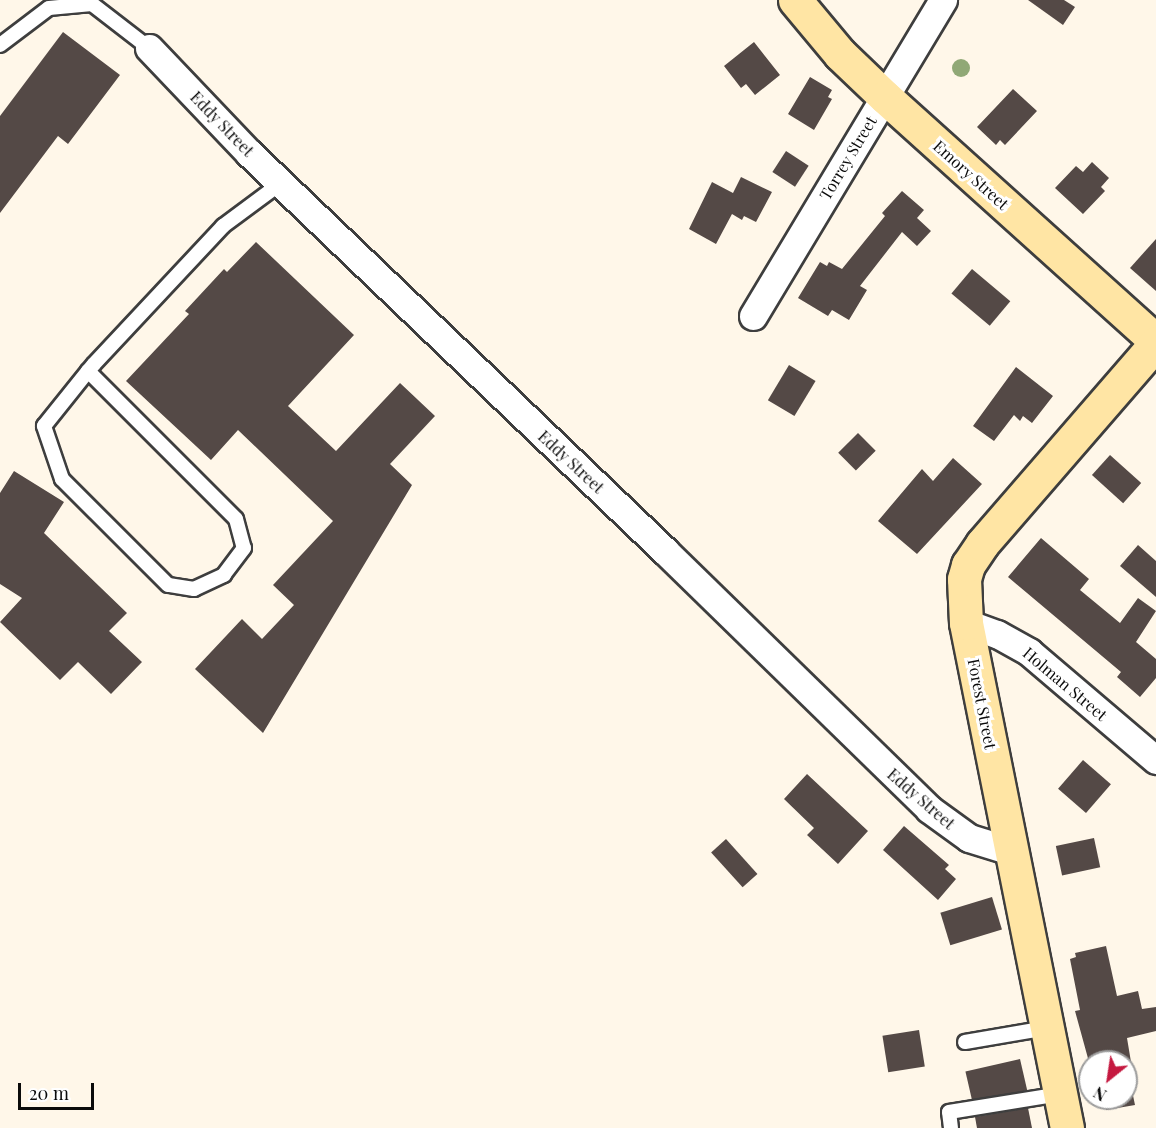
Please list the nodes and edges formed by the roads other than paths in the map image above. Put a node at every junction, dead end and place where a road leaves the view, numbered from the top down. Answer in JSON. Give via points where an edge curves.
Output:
{"nodes":[{"id":1,"x":795,"y":0,"type":"edge"},
{"id":2,"x":943,"y":0,"type":"edge"},
{"id":3,"x":0,"y":45,"type":"edge"},
{"id":4,"x":148,"y":48,"type":"joint"},
{"id":5,"x":885,"y":97,"type":"junction"},
{"id":6,"x":281,"y":183,"type":"junction"},
{"id":7,"x":753,"y":316,"type":"dead end"},
{"id":8,"x":1156,"y":342,"type":"edge"},
{"id":9,"x":88,"y":371,"type":"junction"},
{"id":10,"x":966,"y":623,"type":"junction"},
{"id":11,"x":1156,"y":760,"type":"edge"},
{"id":12,"x":1011,"y":851,"type":"junction"},
{"id":13,"x":1047,"y":1028,"type":"junction"},
{"id":14,"x":965,"y":1042,"type":"dead end"},
{"id":15,"x":1060,"y":1094,"type":"junction"},
{"id":16,"x":951,"y":1128,"type":"edge"},
{"id":17,"x":1066,"y":1128,"type":"edge"}],
"edges":[{"from":1,"to":5,"type":"main road","name":"Emory Street","via":[[840,54]]},
{"from":2,"to":5,"type":"street","name":"Torrey Street"},
{"from":3,"to":4,"type":"lane","via":[[49,8],[92,4]]},
{"from":4,"to":6,"type":"street","name":"Eddy Street"},
{"from":5,"to":7,"type":"street","name":"Torrey Street"},
{"from":5,"to":8,"type":"main road","name":"Emory Street"},
{"from":6,"to":9,"type":"lane","via":[[223,226]]},
{"from":6,"to":12,"type":"street","name":"Eddy Street","via":[[929,809],[969,838]]},
{"from":8,"to":10,"type":"main road","name":"Forest Street","via":[[977,551],[964,579]]},
{"from":9,"to":9,"type":"lane","via":[[44,426],[62,479],[168,585],[194,589],[224,575],[244,548],[236,519]]},
{"from":10,"to":11,"type":"street","name":"Holman Street","via":[[1029,652]]},
{"from":10,"to":12,"type":"main road","name":"Forest Street"},
{"from":12,"to":13,"type":"main road","name":"Forest Street"},
{"from":13,"to":14,"type":"lane"},
{"from":13,"to":15,"type":"main road","name":"Forest Street"},
{"from":15,"to":16,"type":"lane","via":[[949,1112]]},
{"from":15,"to":17,"type":"main road","name":"Forest Street"}]}
